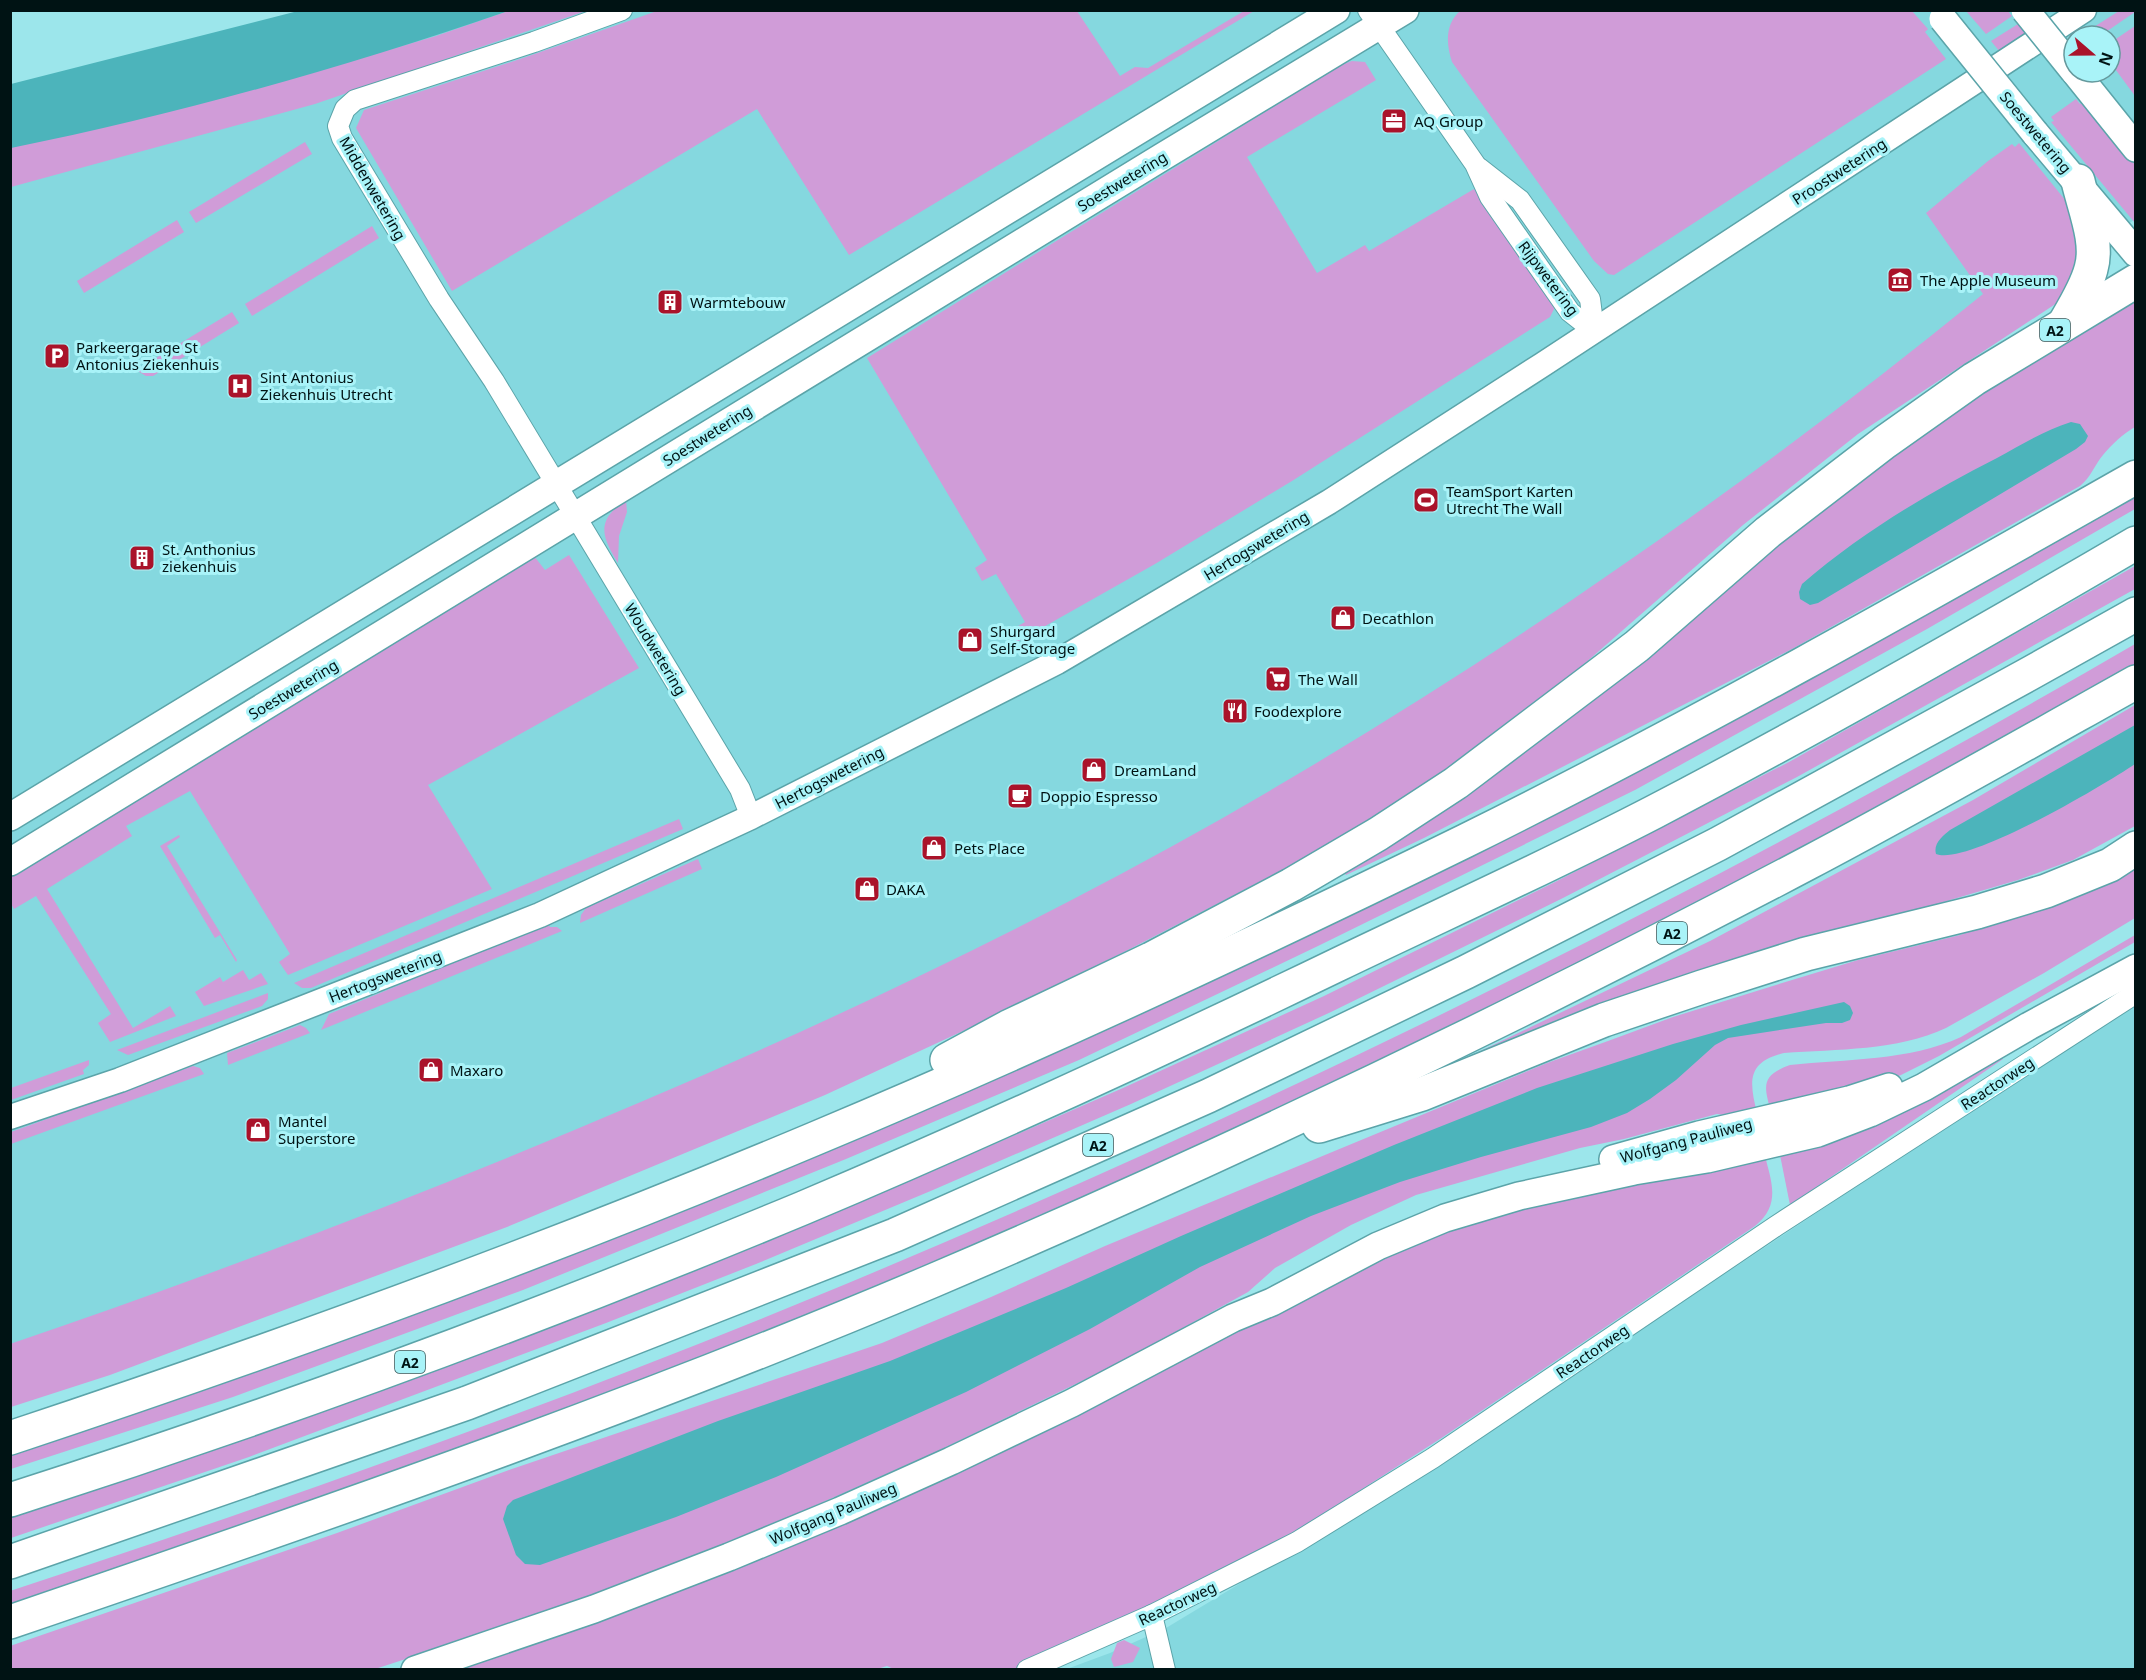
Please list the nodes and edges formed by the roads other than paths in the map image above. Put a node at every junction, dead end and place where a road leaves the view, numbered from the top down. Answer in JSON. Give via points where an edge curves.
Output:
{"nodes":[{"id":1,"x":622,"y":10,"type":"edge"},
{"id":2,"x":1336,"y":10,"type":"edge"},
{"id":3,"x":1405,"y":10,"type":"edge"},
{"id":4,"x":2025,"y":10,"type":"edge"},
{"id":5,"x":2084,"y":10,"type":"edge"},
{"id":6,"x":1940,"y":15,"type":"edge"},
{"id":7,"x":1373,"y":19,"type":"edge"},
{"id":8,"x":2062,"y":55,"type":"edge"},
{"id":9,"x":2085,"y":84,"type":"edge"},
{"id":10,"x":2136,"y":148,"type":"edge"},
{"id":11,"x":2078,"y":182,"type":"junction"},
{"id":12,"x":2136,"y":253,"type":"edge"},
{"id":13,"x":2136,"y":281,"type":"edge"},
{"id":14,"x":2064,"y":324,"type":"junction"},
{"id":15,"x":1594,"y":331,"type":"junction"},
{"id":16,"x":2136,"y":477,"type":"edge"},
{"id":17,"x":557,"y":484,"type":"junction"},
{"id":18,"x":576,"y":516,"type":"junction"},
{"id":19,"x":2136,"y":543,"type":"edge"},
{"id":20,"x":2136,"y":614,"type":"edge"},
{"id":21,"x":2136,"y":682,"type":"edge"},
{"id":22,"x":10,"y":817,"type":"edge"},
{"id":23,"x":751,"y":817,"type":"junction"},
{"id":24,"x":2136,"y":848,"type":"edge"},
{"id":25,"x":10,"y":862,"type":"edge"},
{"id":26,"x":2136,"y":952,"type":"edge"},
{"id":27,"x":2136,"y":968,"type":"edge"},
{"id":28,"x":2136,"y":993,"type":"edge"},
{"id":29,"x":10,"y":1117,"type":"edge"},
{"id":30,"x":1197,"y":1163,"type":"junction"},
{"id":31,"x":747,"y":1166,"type":"junction"},
{"id":32,"x":1233,"y":1318,"type":"junction"},
{"id":33,"x":10,"y":1438,"type":"edge"},
{"id":34,"x":10,"y":1500,"type":"edge"},
{"id":35,"x":10,"y":1562,"type":"edge"},
{"id":36,"x":1152,"y":1616,"type":"junction"},
{"id":37,"x":10,"y":1622,"type":"edge"},
{"id":38,"x":415,"y":1670,"type":"edge"},
{"id":39,"x":1027,"y":1670,"type":"edge"},
{"id":40,"x":1165,"y":1670,"type":"edge"}],
"edges":[{"from":1,"to":17,"type":"street","name":"Middenwetering","via":[[355,100],[345,108],[338,126],[439,299]]},
{"from":2,"to":17,"type":"main road"},
{"from":3,"to":7,"type":"main road","name":"Soestwetering"},
{"from":4,"to":8,"type":"main road","bridge":true},
{"from":5,"to":15,"type":"street","name":"Proostwetering"},
{"from":6,"to":11,"type":"main road","name":"Soestwetering","bridge":true},
{"from":7,"to":15,"type":"street","name":"Rijpwetering","via":[[1475,164],[1490,197],[1570,312]]},
{"from":7,"to":18,"type":"main road","name":"Soestwetering","via":[[1152,163]]},
{"from":9,"to":10,"type":"main road"},
{"from":11,"to":12,"type":"main road","name":"Soestwetering"},
{"from":11,"to":14,"type":"highway","number":"A2","via":[[2090,230],[2092,268]]},
{"from":13,"to":14,"type":"highway","number":"A2"},
{"from":14,"to":31,"type":"highway","number":"A2","via":[[1885,442],[1768,532],[1627,653],[1456,783],[1388,828],[1292,885],[1151,959],[1008,1027]]},
{"from":15,"to":23,"type":"street","name":"Hertogswetering","via":[[1329,502],[1057,662]]},
{"from":16,"to":31,"type":"highway","number":"A2","via":[[1836,647],[1468,839],[1026,1046]]},
{"from":17,"to":18,"type":"street","name":"Woudwetering"},
{"from":17,"to":22,"type":"main road"},
{"from":18,"to":23,"type":"street","name":"Woudwetering","via":[[740,789]]},
{"from":18,"to":25,"type":"main road","name":"Soestwetering"},
{"from":19,"to":34,"type":"highway","number":"A2","via":[[1654,812],[1174,1043],[804,1207],[587,1294],[433,1353]]},
{"from":20,"to":35,"type":"highway","number":"A2","via":[[1718,844],[1466,972],[1208,1096],[895,1235],[467,1403]]},
{"from":21,"to":30,"type":"highway","number":"A2","via":[[1810,862],[1562,990]]},
{"from":23,"to":29,"type":"street","name":"Hertogswetering","via":[[540,915],[120,1080]]},
{"from":24,"to":30,"type":"highway","number":"A2","via":[[2110,865],[2046,891],[1806,954],[1702,987],[1604,1020],[1422,1095]]},
{"from":26,"to":32,"type":"main road","name":"Wolfgang Pauliweg","via":[[1884,1089],[1710,1132],[1439,1207],[1373,1233],[1264,1293]]},
{"from":27,"to":32,"type":"main road","name":"Wolfgang Pauliweg","via":[[1924,1087],[1818,1133],[1519,1196],[1445,1218],[1378,1246],[1272,1302]]},
{"from":28,"to":36,"type":"street","name":"Reactorweg","via":[[1776,1226],[1433,1458],[1297,1542]]},
{"from":30,"to":37,"type":"highway","number":"A2","via":[[932,1281],[648,1396],[494,1454]]},
{"from":31,"to":33,"type":"highway","number":"A2","via":[[395,1304]]},
{"from":32,"to":38,"type":"main road","name":"Wolfgang Pauliweg","via":[[1062,1408],[840,1511],[594,1609]]},
{"from":36,"to":39,"type":"street","name":"Reactorweg"},
{"from":36,"to":40,"type":"street"}]}
